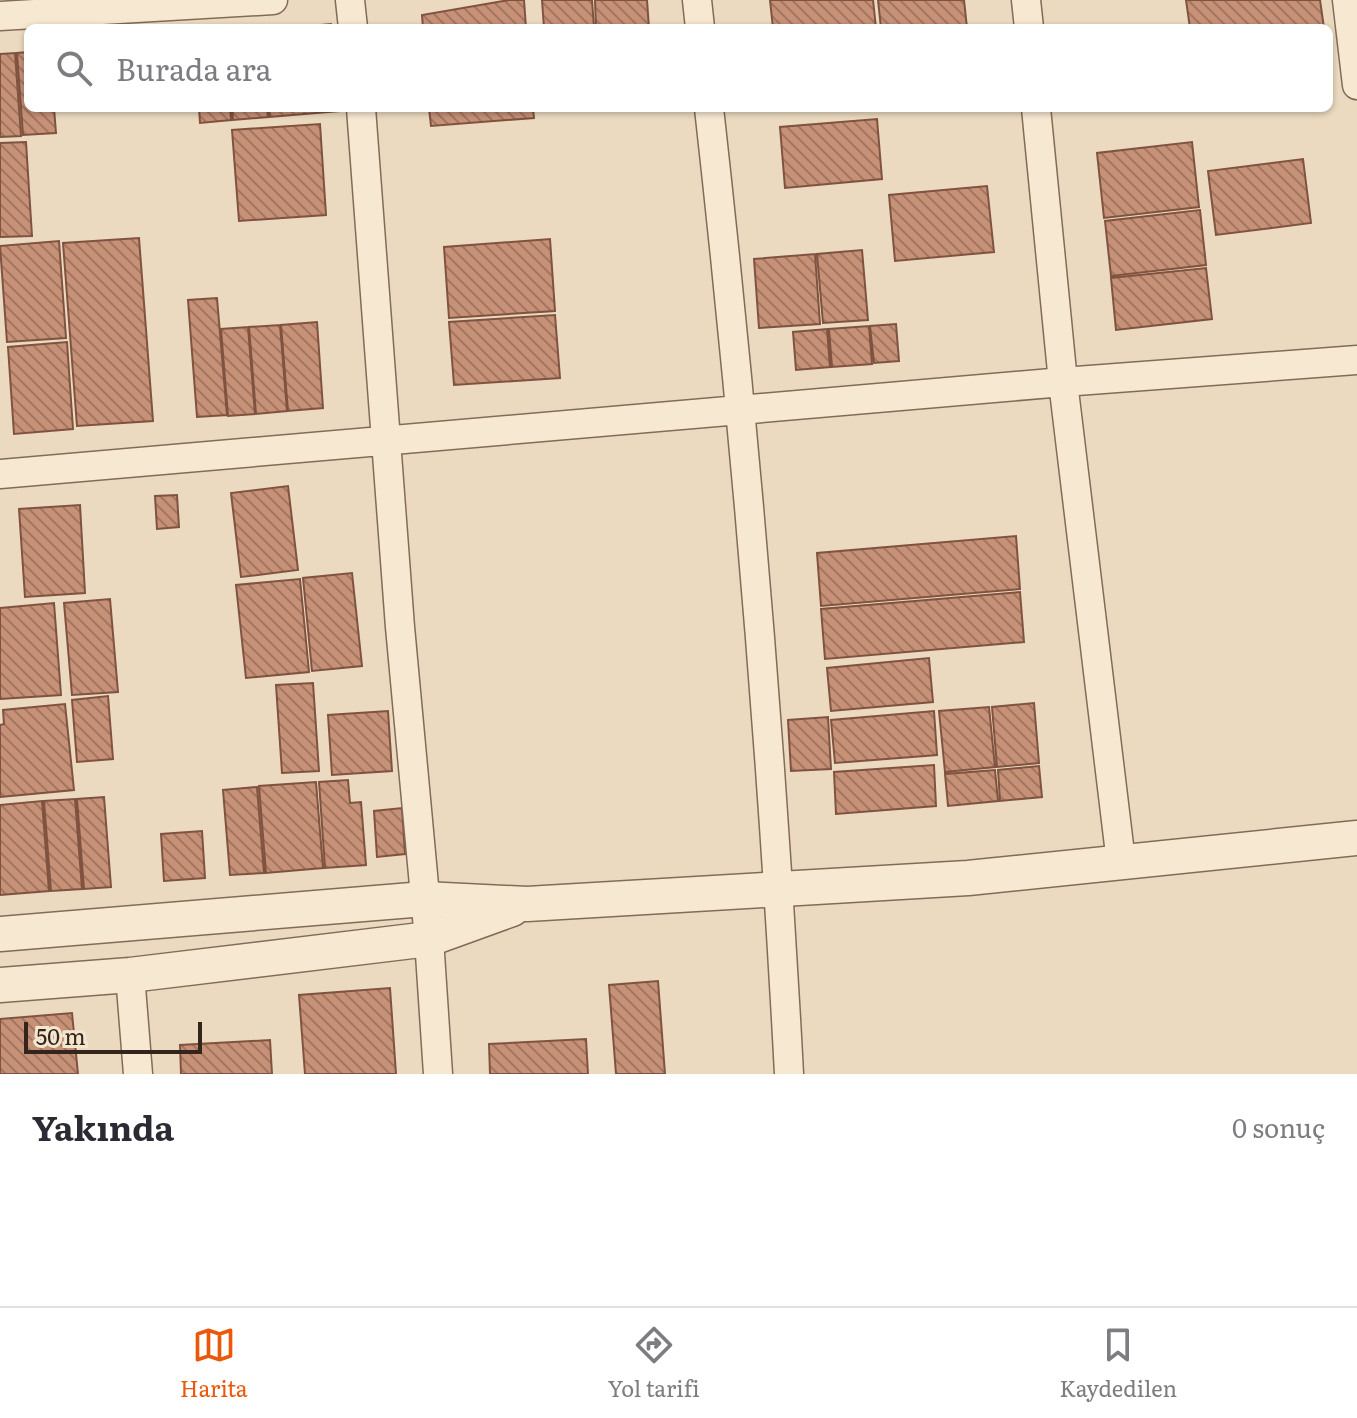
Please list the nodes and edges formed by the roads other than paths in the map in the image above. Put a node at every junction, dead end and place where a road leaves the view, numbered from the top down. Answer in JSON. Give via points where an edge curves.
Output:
{"nodes":[{"id":1,"x":273,"y":0,"type":"edge"},
{"id":2,"x":350,"y":0,"type":"edge"},
{"id":3,"x":697,"y":0,"type":"edge"},
{"id":4,"x":1026,"y":0,"type":"edge"},
{"id":5,"x":1347,"y":0,"type":"edge"},
{"id":6,"x":0,"y":16,"type":"edge"},
{"id":7,"x":353,"y":24,"type":"edge"},
{"id":8,"x":700,"y":24,"type":"edge"},
{"id":9,"x":1029,"y":24,"type":"edge"},
{"id":10,"x":1357,"y":85,"type":"edge"},
{"id":11,"x":361,"y":112,"type":"edge"},
{"id":12,"x":709,"y":112,"type":"edge"},
{"id":13,"x":1036,"y":112,"type":"edge"},
{"id":14,"x":1357,"y":360,"type":"edge"},
{"id":15,"x":1063,"y":382,"type":"junction"},
{"id":16,"x":742,"y":408,"type":"junction"},
{"id":17,"x":386,"y":442,"type":"junction"},
{"id":18,"x":0,"y":474,"type":"edge"},
{"id":19,"x":1357,"y":838,"type":"edge"},
{"id":20,"x":1121,"y":862,"type":"junction"},
{"id":21,"x":779,"y":890,"type":"junction"},
{"id":22,"x":424,"y":899,"type":"junction"},
{"id":23,"x":527,"y":904,"type":"junction"},
{"id":24,"x":0,"y":934,"type":"edge"},
{"id":25,"x":429,"y":939,"type":"junction"},
{"id":26,"x":130,"y":975,"type":"junction"},
{"id":27,"x":0,"y":985,"type":"edge"},
{"id":28,"x":138,"y":1074,"type":"edge"},
{"id":29,"x":438,"y":1074,"type":"edge"},
{"id":30,"x":789,"y":1074,"type":"edge"}],
"edges":[{"from":1,"to":6,"type":"street"},
{"from":2,"to":7,"type":"street"},
{"from":3,"to":8,"type":"street"},
{"from":4,"to":9,"type":"street"},
{"from":5,"to":10,"type":"street"},
{"from":11,"to":17,"type":"street"},
{"from":12,"to":16,"type":"street"},
{"from":13,"to":15,"type":"street"},
{"from":14,"to":15,"type":"street"},
{"from":15,"to":16,"type":"street"},
{"from":15,"to":20,"type":"street"},
{"from":16,"to":17,"type":"street"},
{"from":16,"to":21,"type":"street"},
{"from":17,"to":18,"type":"street"},
{"from":17,"to":22,"type":"street"},
{"from":19,"to":20,"type":"street"},
{"from":20,"to":21,"type":"street"},
{"from":21,"to":23,"type":"street"},
{"from":21,"to":30,"type":"street"},
{"from":22,"to":23,"type":"street"},
{"from":22,"to":24,"type":"street"},
{"from":22,"to":25,"type":"street"},
{"from":23,"to":25,"type":"street"},
{"from":25,"to":26,"type":"street"},
{"from":25,"to":29,"type":"street"},
{"from":26,"to":27,"type":"street"},
{"from":26,"to":28,"type":"street"}]}
